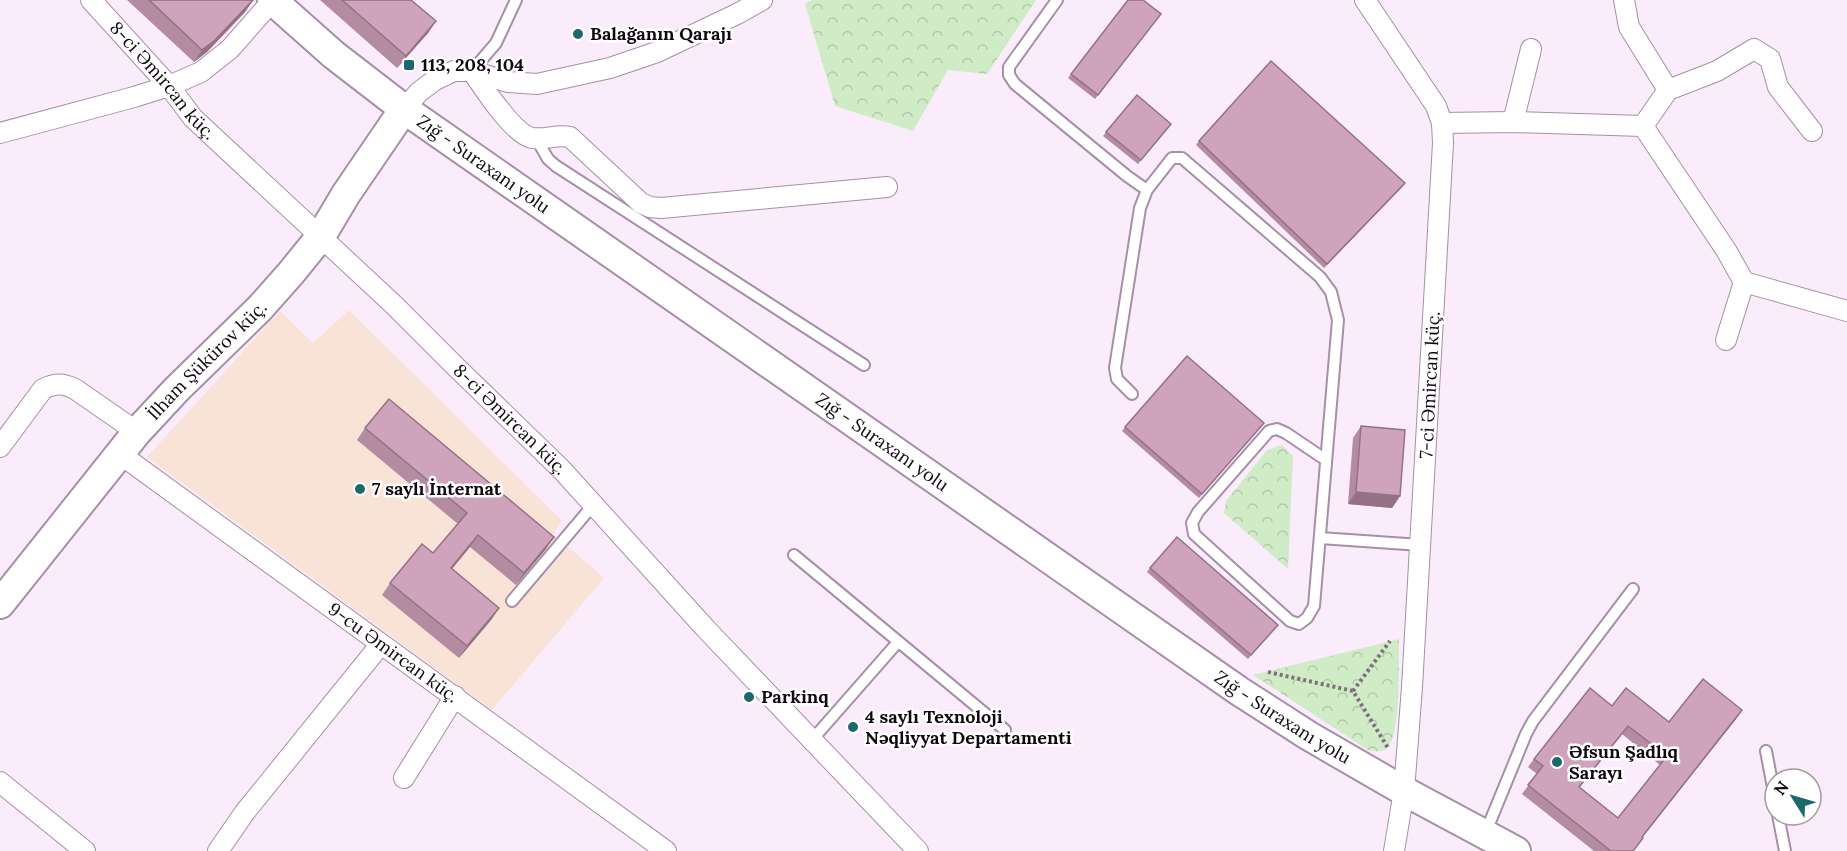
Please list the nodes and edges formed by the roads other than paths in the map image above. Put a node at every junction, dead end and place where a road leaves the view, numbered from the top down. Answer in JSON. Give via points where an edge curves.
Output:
{"nodes":[{"id":1,"x":91,"y":0,"type":"edge"},
{"id":2,"x":273,"y":0,"type":"edge"},
{"id":3,"x":516,"y":0,"type":"edge"},
{"id":4,"x":762,"y":0,"type":"edge"},
{"id":5,"x":1057,"y":0,"type":"edge"},
{"id":6,"x":1365,"y":0,"type":"edge"},
{"id":7,"x":1624,"y":0,"type":"edge"},
{"id":8,"x":1531,"y":49,"type":"dead end"},
{"id":9,"x":472,"y":71,"type":"junction"},
{"id":10,"x":169,"y":86,"type":"junction"},
{"id":11,"x":1668,"y":90,"type":"junction"},
{"id":12,"x":404,"y":109,"type":"junction"},
{"id":13,"x":1513,"y":122,"type":"junction"},
{"id":14,"x":1442,"y":123,"type":"junction"},
{"id":15,"x":1643,"y":126,"type":"junction"},
{"id":16,"x":1812,"y":130,"type":"dead end"},
{"id":17,"x":0,"y":133,"type":"edge"},
{"id":18,"x":536,"y":138,"type":"junction"},
{"id":19,"x":887,"y":187,"type":"dead end"},
{"id":20,"x":1147,"y":190,"type":"junction"},
{"id":21,"x":321,"y":236,"type":"junction"},
{"id":22,"x":1744,"y":282,"type":"junction"},
{"id":23,"x":1847,"y":311,"type":"edge"},
{"id":24,"x":1726,"y":340,"type":"dead end"},
{"id":25,"x":864,"y":365,"type":"dead end"},
{"id":26,"x":1132,"y":394,"type":"dead end"},
{"id":27,"x":128,"y":443,"type":"junction"},
{"id":28,"x":0,"y":447,"type":"edge"},
{"id":29,"x":1326,"y":460,"type":"junction"},
{"id":30,"x":594,"y":504,"type":"junction"},
{"id":31,"x":1320,"y":538,"type":"junction"},
{"id":32,"x":1420,"y":545,"type":"junction"},
{"id":33,"x":794,"y":555,"type":"dead end"},
{"id":34,"x":1633,"y":590,"type":"dead end"},
{"id":35,"x":512,"y":601,"type":"dead end"},
{"id":36,"x":0,"y":604,"type":"edge"},
{"id":37,"x":898,"y":642,"type":"junction"},
{"id":38,"x":381,"y":644,"type":"junction"},
{"id":39,"x":455,"y":696,"type":"junction"},
{"id":40,"x":1005,"y":730,"type":"dead end"},
{"id":41,"x":812,"y":740,"type":"junction"},
{"id":42,"x":1766,"y":751,"type":"dead end"},
{"id":43,"x":1769,"y":767,"type":"edge"},
{"id":44,"x":404,"y":778,"type":"dead end"},
{"id":45,"x":0,"y":782,"type":"edge"},
{"id":46,"x":1404,"y":791,"type":"junction"},
{"id":47,"x":1780,"y":827,"type":"edge"},
{"id":48,"x":1485,"y":834,"type":"junction"},
{"id":49,"x":85,"y":851,"type":"edge"},
{"id":50,"x":218,"y":851,"type":"edge"},
{"id":51,"x":666,"y":851,"type":"edge"},
{"id":52,"x":918,"y":851,"type":"edge"},
{"id":53,"x":1394,"y":851,"type":"edge"},
{"id":54,"x":1516,"y":851,"type":"edge"},
{"id":55,"x":1785,"y":851,"type":"edge"}],
"edges":[{"from":1,"to":10,"type":"street","name":"8-ci Əmircan küç."},
{"from":2,"to":10,"type":"street","via":[[230,49],[201,72]]},
{"from":2,"to":12,"type":"main road","name":"Zığ - Suraxanı yolu","via":[[334,55]]},
{"from":3,"to":9,"type":"lane","via":[[496,43]]},
{"from":4,"to":9,"type":"street","via":[[657,52],[610,68],[537,84],[508,82]]},
{"from":5,"to":20,"type":"lane","via":[[1009,67],[1009,75]]},
{"from":6,"to":14,"type":"street","name":"7-ci Əmircan küç.","via":[[1436,106]]},
{"from":7,"to":11,"type":"street","via":[[1629,27]]},
{"from":8,"to":13,"type":"street"},
{"from":9,"to":12,"type":"street","via":[[454,71],[435,80]]},
{"from":9,"to":18,"type":"street","via":[[519,131]]},
{"from":10,"to":17,"type":"street"},
{"from":10,"to":21,"type":"street","name":"8-ci Əmircan küç.","via":[[194,118]]},
{"from":11,"to":15,"type":"street"},
{"from":11,"to":16,"type":"street","via":[[1717,71],[1754,49],[1770,59],[1778,87]]},
{"from":12,"to":21,"type":"main road","name":"İlham Şükürov küç."},
{"from":12,"to":46,"type":"main road","name":"Zığ - Suraxanı yolu","via":[[1239,691]]},
{"from":13,"to":14,"type":"street"},
{"from":13,"to":15,"type":"street"},
{"from":14,"to":32,"type":"street","name":"7-ci Əmircan küç."},
{"from":15,"to":22,"type":"street"},
{"from":18,"to":19,"type":"street","via":[[570,137],[650,207]]},
{"from":18,"to":25,"type":"lane","via":[[556,166]]},
{"from":20,"to":26,"type":"lane","via":[[1140,208],[1115,368],[1117,380]]},
{"from":20,"to":29,"type":"lane","via":[[1172,158],[1182,158],[1320,277],[1331,292],[1338,320]]},
{"from":21,"to":27,"type":"main road","name":"İlham Şükürov küç.","via":[[260,308]]},
{"from":21,"to":30,"type":"street","name":"8-ci Əmircan küç."},
{"from":22,"to":23,"type":"street"},
{"from":22,"to":24,"type":"street"},
{"from":27,"to":28,"type":"street","name":"9-cu Əmircan küç.","via":[[75,389],[53,384],[44,389]]},
{"from":27,"to":36,"type":"main road","name":"İlham Şükürov küç."},
{"from":27,"to":38,"type":"street","name":"9-cu Əmircan küç."},
{"from":29,"to":31,"type":"lane"},
{"from":29,"to":31,"type":"lane","via":[[1286,433],[1269,431],[1192,523],[1194,534],[1290,621],[1299,624],[1314,606]]},
{"from":30,"to":35,"type":"lane"},
{"from":30,"to":41,"type":"street","name":"8-ci Əmircan küç."},
{"from":31,"to":32,"type":"lane"},
{"from":32,"to":46,"type":"street","name":"7-ci Əmircan küç."},
{"from":33,"to":37,"type":"lane"},
{"from":34,"to":48,"type":"lane","via":[[1533,722]]},
{"from":37,"to":40,"type":"lane"},
{"from":37,"to":41,"type":"lane"},
{"from":38,"to":39,"type":"street","name":"9-cu Əmircan küç."},
{"from":38,"to":50,"type":"street"},
{"from":39,"to":44,"type":"street"},
{"from":39,"to":51,"type":"street","name":"9-cu Əmircan küç."},
{"from":41,"to":52,"type":"street","name":"8-ci Əmircan küç."},
{"from":42,"to":43,"type":"lane"},
{"from":45,"to":49,"type":"street"},
{"from":46,"to":48,"type":"main road","name":"Zığ - Suraxanı yolu"},
{"from":46,"to":53,"type":"street"},
{"from":47,"to":55,"type":"lane"},
{"from":48,"to":54,"type":"main road","name":"Zığ - Suraxanı yolu"}]}
